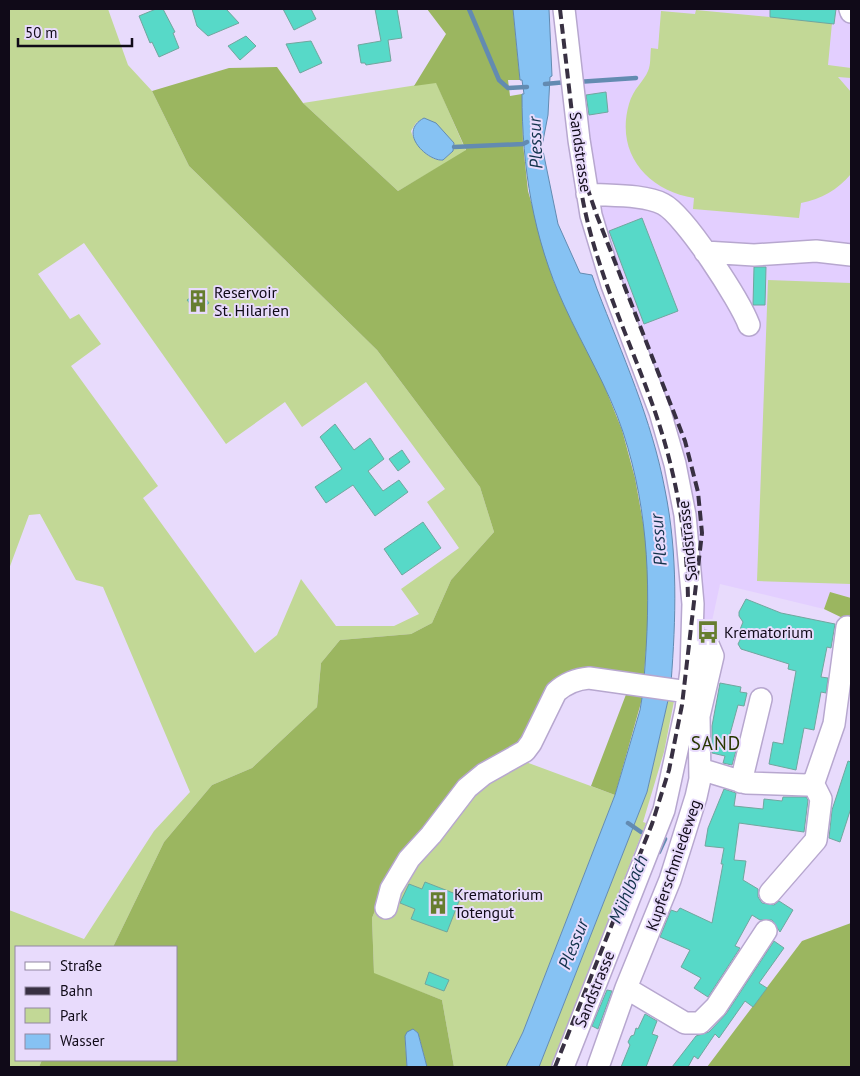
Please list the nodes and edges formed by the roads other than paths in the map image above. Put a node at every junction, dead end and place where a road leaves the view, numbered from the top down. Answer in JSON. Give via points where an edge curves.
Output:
{"nodes":[{"id":1,"x":564,"y":9,"type":"edge"},
{"id":2,"x":850,"y":9,"type":"edge"},
{"id":3,"x":851,"y":12,"type":"edge"},
{"id":4,"x":587,"y":194,"type":"junction"},
{"id":5,"x":705,"y":252,"type":"junction"},
{"id":6,"x":851,"y":255,"type":"edge"},
{"id":7,"x":749,"y":325,"type":"dead end"},
{"id":8,"x":847,"y":626,"type":"dead end"},
{"id":9,"x":692,"y":638,"type":"junction"},
{"id":10,"x":682,"y":691,"type":"junction"},
{"id":11,"x":761,"y":699,"type":"dead end"},
{"id":12,"x":700,"y":769,"type":"junction"},
{"id":13,"x":740,"y":782,"type":"junction"},
{"id":14,"x":813,"y":783,"type":"junction"},
{"id":15,"x":770,"y":893,"type":"dead end"},
{"id":16,"x":386,"y":908,"type":"dead end"},
{"id":17,"x":766,"y":931,"type":"dead end"},
{"id":18,"x":626,"y":988,"type":"junction"},
{"id":19,"x":563,"y":1067,"type":"edge"},
{"id":20,"x":598,"y":1067,"type":"edge"}],
"edges":[{"from":1,"to":4,"type":"street","name":"Sandstrasse"},
{"from":2,"to":3,"type":"street"},
{"from":4,"to":5,"type":"street","via":[[648,199],[664,204]]},
{"from":4,"to":9,"type":"street","name":"Sandstrasse","via":[[604,262],[660,412],[675,464],[690,563]]},
{"from":5,"to":6,"type":"street","via":[[754,255],[816,251]]},
{"from":5,"to":7,"type":"street"},
{"from":8,"to":14,"type":"street","via":[[833,731]]},
{"from":9,"to":10,"type":"street","name":"Sandstrasse"},
{"from":9,"to":12,"type":"street","name":"Kupferschmiedeweg","via":[[707,642],[713,654],[700,710]]},
{"from":10,"to":16,"type":"street","via":[[583,678],[556,692],[525,751],[472,783],[413,854],[393,883]]},
{"from":10,"to":19,"type":"street","name":"Sandstrasse","via":[[682,732],[662,818]]},
{"from":11,"to":13,"type":"street"},
{"from":12,"to":13,"type":"street"},
{"from":12,"to":18,"type":"street","name":"Kupferschmiedeweg","via":[[696,797],[676,864]]},
{"from":13,"to":14,"type":"street","via":[[764,785]]},
{"from":14,"to":15,"type":"street","via":[[821,799],[816,840]]},
{"from":17,"to":18,"type":"street","via":[[716,1007],[700,1023],[685,1023]]},
{"from":18,"to":20,"type":"street","name":"Kupferschmiedeweg"}]}
